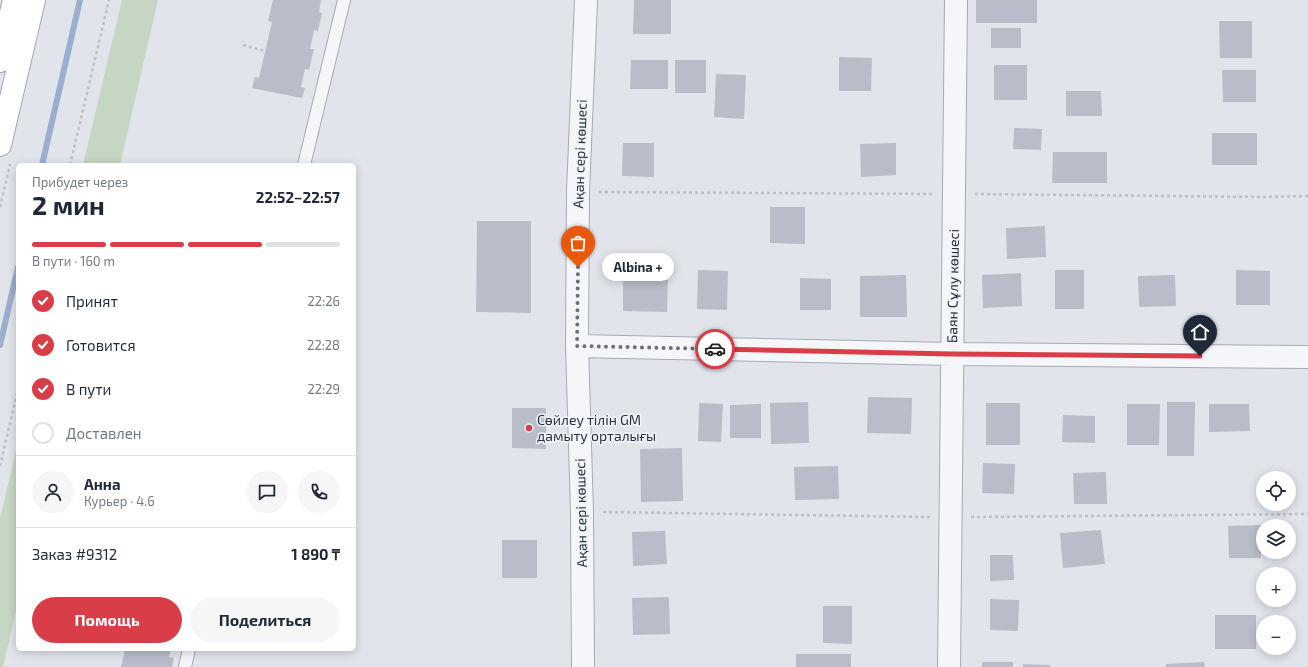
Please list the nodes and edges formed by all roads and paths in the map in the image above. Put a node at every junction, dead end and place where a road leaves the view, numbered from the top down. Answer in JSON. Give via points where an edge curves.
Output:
{"nodes":[{"id":1,"x":14,"y":0,"type":"edge"},
{"id":2,"x":34,"y":0,"type":"edge"},
{"id":3,"x":109,"y":0,"type":"edge"},
{"id":4,"x":344,"y":0,"type":"edge"},
{"id":5,"x":586,"y":0,"type":"edge"},
{"id":6,"x":956,"y":0,"type":"edge"},
{"id":7,"x":243,"y":45,"type":"dead end"},
{"id":8,"x":265,"y":51,"type":"dead end"},
{"id":9,"x":0,"y":61,"type":"edge"},
{"id":10,"x":0,"y":145,"type":"edge"},
{"id":11,"x":70,"y":163,"type":"edge"},
{"id":12,"x":304,"y":163,"type":"edge"},
{"id":13,"x":577,"y":346,"type":"junction"},
{"id":14,"x":952,"y":354,"type":"junction"},
{"id":15,"x":1308,"y":357,"type":"edge"},
{"id":16,"x":16,"y":398,"type":"edge"},
{"id":17,"x":0,"y":466,"type":"edge"},
{"id":18,"x":189,"y":651,"type":"edge"},
{"id":19,"x":185,"y":667,"type":"edge"},
{"id":20,"x":583,"y":667,"type":"edge"},
{"id":21,"x":949,"y":667,"type":"edge"}],
"edges":[{"from":1,"to":9,"type":"main road"},
{"from":2,"to":10,"type":"main road"},
{"from":3,"to":11,"type":"path"},
{"from":4,"to":12,"type":"lane"},
{"from":5,"to":13,"type":"street","name":"Ақан сері көшесі","via":[[578,192]]},
{"from":6,"to":14,"type":"street","name":"Баян Сұлу көшесі"},
{"from":7,"to":8,"type":"path"},
{"from":13,"to":14,"type":"street"},
{"from":13,"to":20,"type":"street","name":"Ақан сері көшесі"},
{"from":14,"to":15,"type":"street"},
{"from":14,"to":21,"type":"street","name":"Баян Сұлу көшесі"},
{"from":16,"to":17,"type":"path"},
{"from":18,"to":19,"type":"lane"}]}
